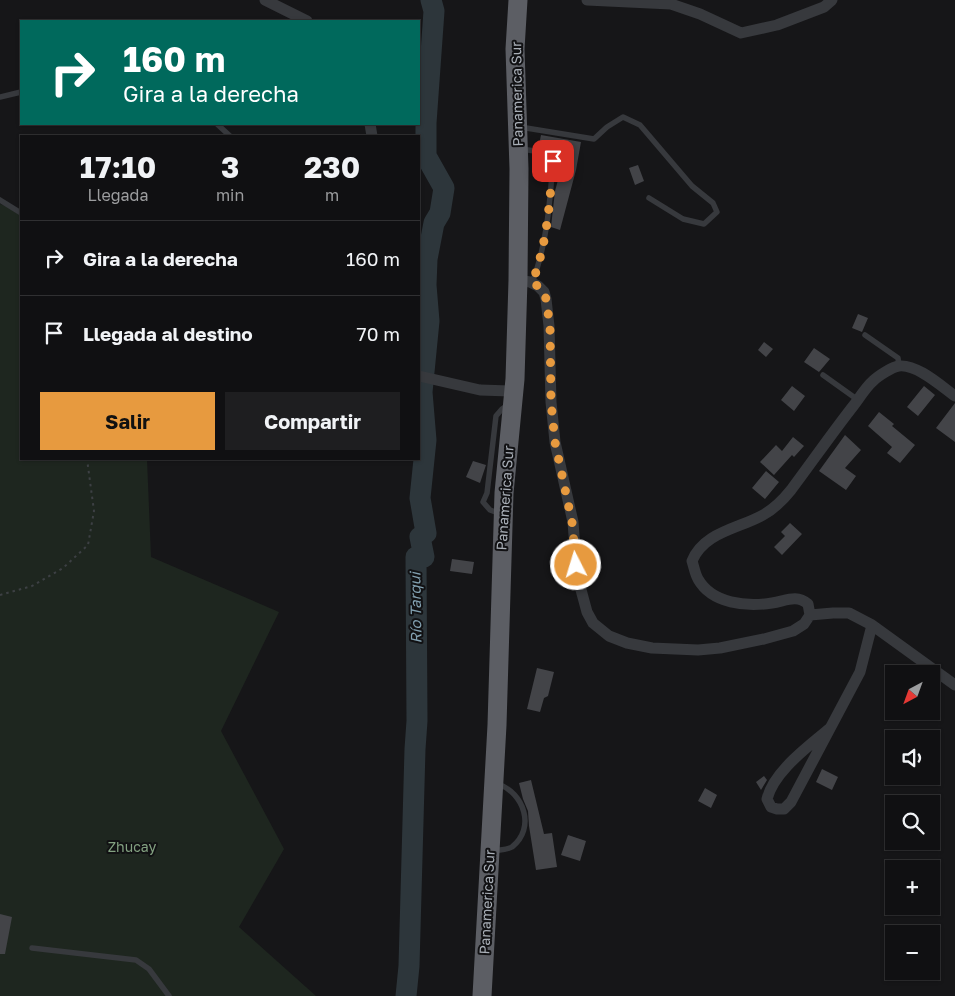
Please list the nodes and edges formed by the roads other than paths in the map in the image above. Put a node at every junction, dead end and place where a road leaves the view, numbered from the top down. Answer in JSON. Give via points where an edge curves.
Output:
{"nodes":[{"id":1,"x":265,"y":0,"type":"edge"},
{"id":2,"x":518,"y":0,"type":"edge"},
{"id":3,"x":587,"y":0,"type":"edge"},
{"id":4,"x":832,"y":0,"type":"edge"},
{"id":5,"x":305,"y":20,"type":"edge"},
{"id":6,"x":20,"y":92,"type":"edge"},
{"id":7,"x":0,"y":97,"type":"edge"},
{"id":8,"x":218,"y":125,"type":"edge"},
{"id":9,"x":518,"y":126,"type":"junction"},
{"id":10,"x":229,"y":135,"type":"edge"},
{"id":11,"x":518,"y":149,"type":"junction"},
{"id":12,"x":649,"y":198,"type":"dead end"},
{"id":13,"x":0,"y":200,"type":"edge"},
{"id":14,"x":20,"y":212,"type":"edge"},
{"id":15,"x":525,"y":282,"type":"junction"},
{"id":16,"x":865,"y":335,"type":"dead end"},
{"id":17,"x":899,"y":366,"type":"junction"},
{"id":18,"x":824,"y":375,"type":"dead end"},
{"id":19,"x":420,"y":376,"type":"edge"},
{"id":20,"x":955,"y":396,"type":"edge"},
{"id":21,"x":513,"y":397,"type":"junction"},
{"id":22,"x":858,"y":400,"type":"junction"},
{"id":23,"x":810,"y":615,"type":"junction"},
{"id":24,"x":872,"y":625,"type":"junction"},
{"id":25,"x":955,"y":685,"type":"edge"},
{"id":26,"x":828,"y":729,"type":"junction"},
{"id":27,"x":494,"y":783,"type":"junction"},
{"id":28,"x":490,"y":851,"type":"junction"},
{"id":29,"x":32,"y":948,"type":"dead end"},
{"id":30,"x":169,"y":996,"type":"edge"},
{"id":31,"x":482,"y":996,"type":"edge"}],
"edges":[{"from":1,"to":5,"type":"street"},
{"from":2,"to":9,"type":"highway","name":"Panamerica Sur","via":[[515,49]]},
{"from":3,"to":4,"type":"street","via":[[671,4],[741,33],[777,25]]},
{"from":6,"to":7,"type":"lane"},
{"from":8,"to":10,"type":"lane"},
{"from":9,"to":11,"type":"highway","name":"Panamerica Sur"},
{"from":9,"to":12,"type":"lane","via":[[594,139],[623,117],[640,125],[717,212],[704,224],[682,219]]},
{"from":11,"to":15,"type":"highway","name":"Panamerica Sur"},
{"from":11,"to":15,"type":"lane","via":[[547,153],[553,161],[539,266]]},
{"from":13,"to":14,"type":"lane"},
{"from":15,"to":21,"type":"highway","name":"Panamerica Sur"},
{"from":15,"to":23,"type":"street","via":[[538,286],[546,299],[555,442],[572,522],[577,576],[593,623],[609,636],[627,643],[652,648],[698,650],[737,645],[792,631],[804,624]]},
{"from":16,"to":17,"type":"lane","via":[[898,358]]},
{"from":17,"to":20,"type":"street","via":[[919,371]]},
{"from":17,"to":22,"type":"street","via":[[873,381]]},
{"from":18,"to":22,"type":"lane"},
{"from":19,"to":21,"type":"street"},
{"from":21,"to":27,"type":"highway","name":"Panamerica Sur","via":[[503,515]]},
{"from":22,"to":23,"type":"street","via":[[777,505],[764,515],[704,542],[692,561],[698,580],[714,595],[740,605],[802,599],[808,604]]},
{"from":23,"to":24,"type":"street","via":[[849,614]]},
{"from":24,"to":25,"type":"street"},
{"from":24,"to":26,"type":"street","via":[[860,672]]},
{"from":26,"to":26,"type":"street","via":[[797,756],[777,780],[768,799],[771,807],[784,809],[791,802]]},
{"from":27,"to":28,"type":"highway","name":"Panamerica Sur"},
{"from":27,"to":28,"type":"lane","via":[[508,788],[517,796],[525,821],[522,833],[512,847]]},
{"from":28,"to":31,"type":"highway","name":"Panamerica Sur"},
{"from":29,"to":30,"type":"lane","via":[[136,960],[149,969]]}]}
